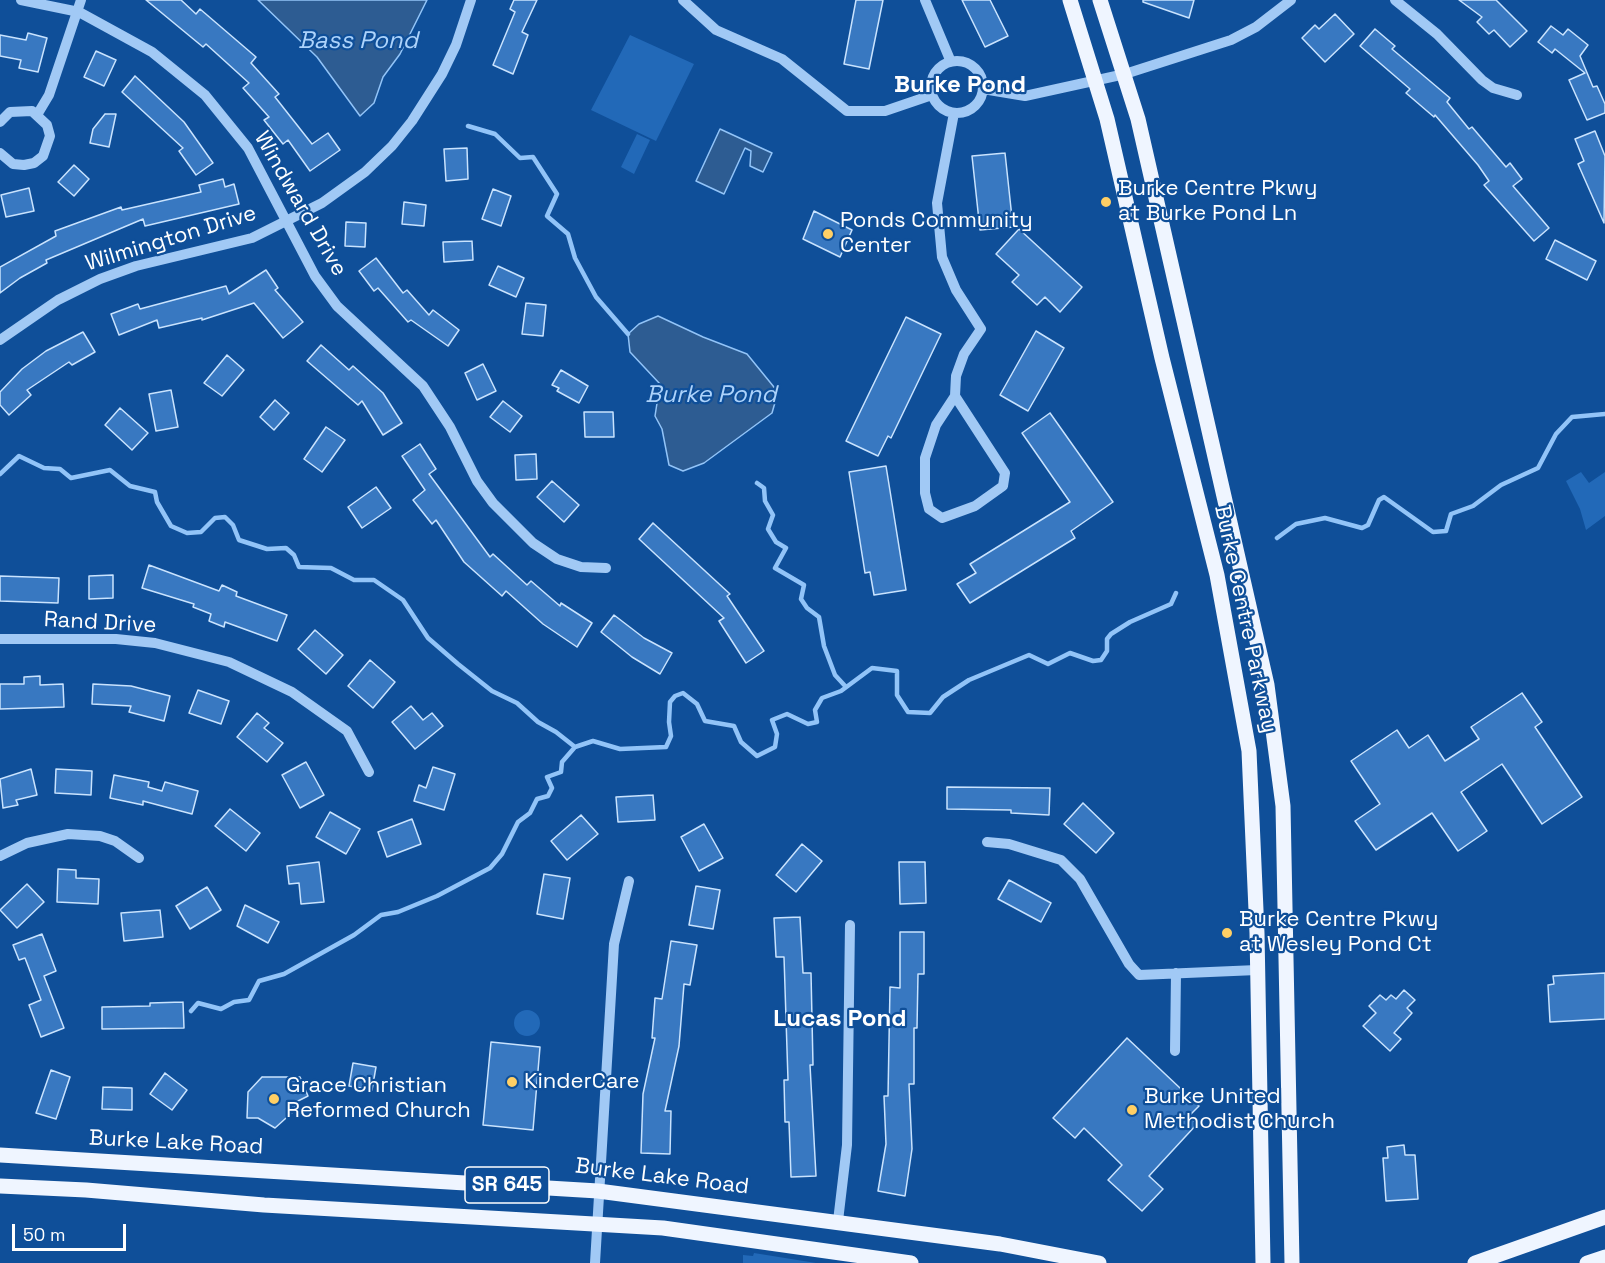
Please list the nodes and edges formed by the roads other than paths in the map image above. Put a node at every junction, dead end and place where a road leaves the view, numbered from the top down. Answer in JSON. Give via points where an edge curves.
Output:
{"nodes":[{"id":1,"x":21,"y":0,"type":"edge"},
{"id":2,"x":81,"y":0,"type":"edge"},
{"id":3,"x":471,"y":0,"type":"edge"},
{"id":4,"x":683,"y":0,"type":"edge"},
{"id":5,"x":925,"y":0,"type":"edge"},
{"id":6,"x":1070,"y":0,"type":"edge"},
{"id":7,"x":1100,"y":0,"type":"edge"},
{"id":8,"x":1291,"y":0,"type":"edge"},
{"id":9,"x":1395,"y":0,"type":"edge"},
{"id":10,"x":79,"y":12,"type":"junction"},
{"id":11,"x":951,"y":62,"type":"junction"},
{"id":12,"x":1125,"y":74,"type":"junction"},
{"id":13,"x":1096,"y":82,"type":"junction"},
{"id":14,"x":983,"y":89,"type":"junction"},
{"id":15,"x":932,"y":95,"type":"junction"},
{"id":16,"x":1517,"y":95,"type":"dead end"},
{"id":17,"x":954,"y":113,"type":"junction"},
{"id":18,"x":37,"y":115,"type":"junction"},
{"id":19,"x":0,"y":122,"type":"edge"},
{"id":20,"x":0,"y":153,"type":"edge"},
{"id":21,"x":286,"y":222,"type":"junction"},
{"id":22,"x":0,"y":340,"type":"edge"},
{"id":23,"x":955,"y":396,"type":"junction"},
{"id":24,"x":606,"y":568,"type":"dead end"},
{"id":25,"x":0,"y":639,"type":"edge"},
{"id":26,"x":369,"y":772,"type":"dead end"},
{"id":27,"x":987,"y":842,"type":"dead end"},
{"id":28,"x":0,"y":856,"type":"edge"},
{"id":29,"x":139,"y":858,"type":"dead end"},
{"id":30,"x":629,"y":881,"type":"dead end"},
{"id":31,"x":850,"y":924,"type":"dead end"},
{"id":32,"x":1257,"y":970,"type":"junction"},
{"id":33,"x":1176,"y":974,"type":"junction"},
{"id":34,"x":1175,"y":1051,"type":"dead end"},
{"id":35,"x":0,"y":1155,"type":"edge"},
{"id":36,"x":0,"y":1186,"type":"edge"},
{"id":37,"x":598,"y":1191,"type":"junction"},
{"id":38,"x":1605,"y":1217,"type":"edge"},
{"id":39,"x":838,"y":1221,"type":"junction"},
{"id":40,"x":597,"y":1223,"type":"junction"},
{"id":41,"x":1605,"y":1257,"type":"edge"},
{"id":42,"x":595,"y":1263,"type":"edge"},
{"id":43,"x":911,"y":1263,"type":"edge"},
{"id":44,"x":1099,"y":1263,"type":"edge"},
{"id":45,"x":1263,"y":1263,"type":"edge"},
{"id":46,"x":1292,"y":1263,"type":"edge"},
{"id":47,"x":1475,"y":1263,"type":"edge"},
{"id":48,"x":1587,"y":1263,"type":"edge"}],
"edges":[{"from":1,"to":10,"type":"street","name":"Windward Drive"},
{"from":2,"to":10,"type":"street"},
{"from":3,"to":21,"type":"street","name":"Wilmington Drive","via":[[442,74],[392,146],[365,172],[322,203]]},
{"from":4,"to":15,"type":"street","via":[[716,30],[782,59],[847,111],[885,111]]},
{"from":5,"to":11,"type":"street"},
{"from":6,"to":13,"type":"main road","name":"Burke Centre Parkway"},
{"from":7,"to":12,"type":"main road","name":"Burke Centre Parkway"},
{"from":8,"to":12,"type":"street","via":[[1256,27],[1231,40]]},
{"from":9,"to":16,"type":"street","via":[[1437,34],[1482,80],[1493,88]]},
{"from":10,"to":18,"type":"street","via":[[49,96]]},
{"from":10,"to":21,"type":"street","name":"Windward Drive","via":[[152,52],[205,95],[248,148]]},
{"from":11,"to":14,"type":"street","via":[[974,67],[983,81]]},
{"from":11,"to":15,"type":"street","via":[[934,74]]},
{"from":12,"to":13,"type":"street"},
{"from":12,"to":46,"type":"main road","name":"Burke Centre Parkway","via":[[1244,579],[1276,747],[1283,806]]},
{"from":13,"to":14,"type":"street","via":[[1025,96]]},
{"from":13,"to":32,"type":"main road","name":"Burke Centre Parkway","via":[[1217,575],[1249,751]]},
{"from":14,"to":17,"type":"street","via":[[977,104],[963,113]]},
{"from":15,"to":17,"type":"street","via":[[941,107]]},
{"from":17,"to":23,"type":"street","via":[[937,203],[942,256],[956,290],[981,329],[964,354],[956,376]]},
{"from":18,"to":19,"type":"street","via":[[21,110],[10,112]]},
{"from":18,"to":20,"type":"street","via":[[47,125],[50,136],[43,156],[24,165],[13,164]]},
{"from":21,"to":22,"type":"street","name":"Wilmington Drive","via":[[252,238],[136,266],[100,279],[58,300]]},
{"from":21,"to":24,"type":"street","name":"Windward Drive","via":[[315,276],[337,306],[423,386],[477,481],[505,517],[557,559],[581,567]]},
{"from":23,"to":23,"type":"street","via":[[936,425],[924,458],[929,509],[942,518],[975,506],[1003,486],[1005,473]]},
{"from":25,"to":26,"type":"street","name":"Rand Drive","via":[[116,639],[155,643],[229,662],[292,692],[347,731]]},
{"from":27,"to":33,"type":"street","via":[[1009,844],[1061,860],[1080,879],[1139,975]]},
{"from":28,"to":29,"type":"street","via":[[27,843],[68,834],[115,841]]},
{"from":30,"to":37,"type":"street","via":[[614,944]]},
{"from":31,"to":39,"type":"street","via":[[847,1145]]},
{"from":32,"to":33,"type":"street"},
{"from":32,"to":45,"type":"main road","name":"Burke Centre Parkway"},
{"from":33,"to":34,"type":"street"},
{"from":35,"to":37,"type":"main road","name":"Burke Lake Road","number":"SR 645"},
{"from":36,"to":40,"type":"main road","number":"SR 645"},
{"from":37,"to":39,"type":"main road","name":"Burke Lake Road","number":"SR 645"},
{"from":37,"to":40,"type":"street"},
{"from":38,"to":47,"type":"main road"},
{"from":39,"to":44,"type":"main road","name":"Burke Lake Road","number":"SR 645"},
{"from":40,"to":42,"type":"street"},
{"from":40,"to":43,"type":"main road","number":"SR 645","via":[[663,1228]]},
{"from":41,"to":48,"type":"main road"}]}
